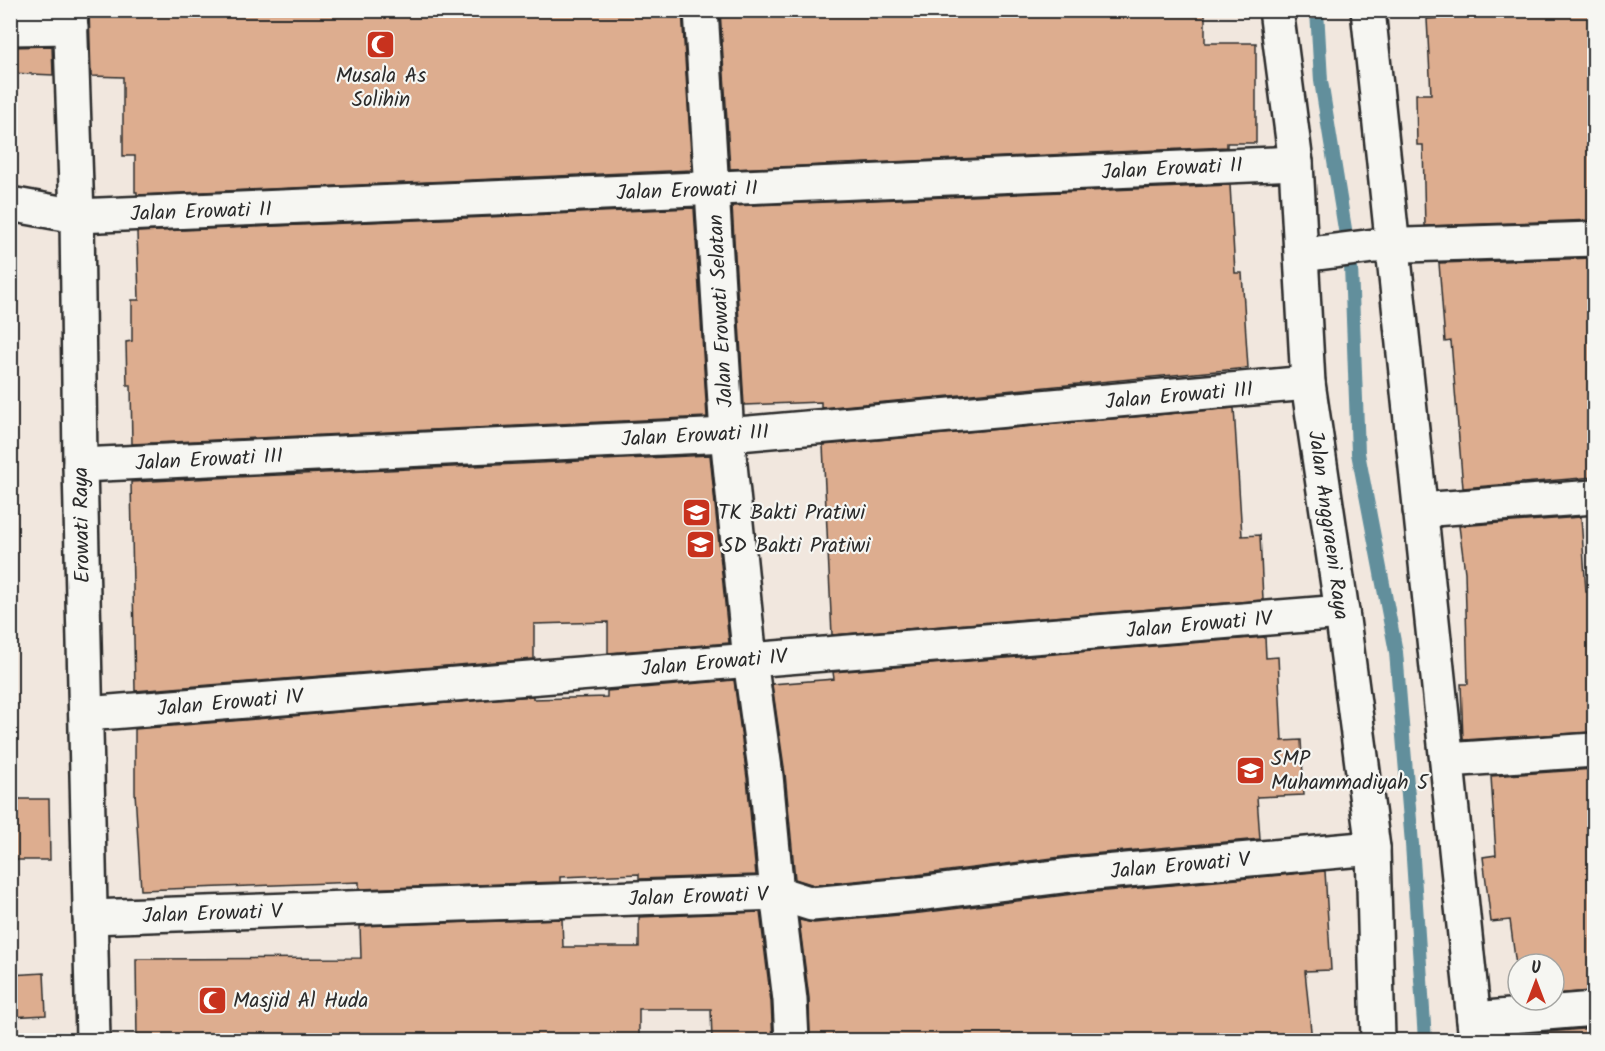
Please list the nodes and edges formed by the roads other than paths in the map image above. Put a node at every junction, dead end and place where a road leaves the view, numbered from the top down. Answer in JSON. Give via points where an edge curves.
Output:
{"nodes":[{"id":1,"x":702,"y":10,"type":"edge"},
{"id":2,"x":1276,"y":10,"type":"edge"},
{"id":3,"x":1368,"y":10,"type":"edge"},
{"id":4,"x":71,"y":19,"type":"edge"},
{"id":5,"x":10,"y":28,"type":"edge"},
{"id":6,"x":1296,"y":163,"type":"junction"},
{"id":7,"x":713,"y":189,"type":"junction"},
{"id":8,"x":10,"y":204,"type":"edge"},
{"id":9,"x":77,"y":216,"type":"junction"},
{"id":10,"x":1594,"y":239,"type":"edge"},
{"id":11,"x":1384,"y":245,"type":"junction"},
{"id":12,"x":1309,"y":254,"type":"junction"},
{"id":13,"x":1308,"y":383,"type":"junction"},
{"id":14,"x":727,"y":435,"type":"junction"},
{"id":15,"x":80,"y":465,"type":"junction"},
{"id":16,"x":1594,"y":497,"type":"edge"},
{"id":17,"x":1420,"y":510,"type":"junction"},
{"id":18,"x":1342,"y":612,"type":"junction"},
{"id":19,"x":750,"y":660,"type":"junction"},
{"id":20,"x":86,"y":714,"type":"junction"},
{"id":21,"x":1594,"y":750,"type":"edge"},
{"id":22,"x":1447,"y":760,"type":"junction"},
{"id":23,"x":1373,"y":848,"type":"junction"},
{"id":24,"x":777,"y":893,"type":"junction"},
{"id":25,"x":90,"y":917,"type":"junction"},
{"id":26,"x":1594,"y":1009,"type":"edge"},
{"id":27,"x":1475,"y":1030,"type":"edge"},
{"id":28,"x":93,"y":1041,"type":"edge"},
{"id":29,"x":792,"y":1041,"type":"edge"},
{"id":30,"x":1378,"y":1041,"type":"edge"}],
"edges":[{"from":1,"to":7,"type":"street","name":"Jalan Erowati Selatan"},
{"from":2,"to":6,"type":"street","name":"Jalan Anggraeni Raya"},
{"from":3,"to":11,"type":"street"},
{"from":4,"to":5,"type":"street"},
{"from":4,"to":9,"type":"street","name":"Erowati Raya"},
{"from":6,"to":7,"type":"street","name":"Jalan Erowati II"},
{"from":6,"to":12,"type":"street","name":"Jalan Anggraeni Raya"},
{"from":7,"to":9,"type":"street","name":"Jalan Erowati II"},
{"from":7,"to":14,"type":"street","name":"Jalan Erowati Selatan"},
{"from":8,"to":9,"type":"street","name":"Jalan Erowati II"},
{"from":9,"to":15,"type":"street","name":"Erowati Raya"},
{"from":10,"to":11,"type":"street"},
{"from":11,"to":12,"type":"street"},
{"from":11,"to":17,"type":"street"},
{"from":12,"to":13,"type":"street","name":"Jalan Anggraeni Raya"},
{"from":13,"to":14,"type":"street","name":"Jalan Erowati III"},
{"from":13,"to":18,"type":"street","name":"Jalan Anggraeni Raya"},
{"from":14,"to":15,"type":"street","name":"Jalan Erowati III"},
{"from":14,"to":19,"type":"street","name":"Jalan Erowati Selatan"},
{"from":15,"to":20,"type":"street","name":"Erowati Raya"},
{"from":16,"to":17,"type":"street"},
{"from":17,"to":22,"type":"street"},
{"from":18,"to":19,"type":"street","name":"Jalan Erowati IV"},
{"from":18,"to":23,"type":"street","name":"Jalan Anggraeni Raya"},
{"from":19,"to":20,"type":"street","name":"Jalan Erowati IV"},
{"from":19,"to":24,"type":"street","name":"Jalan Erowati Selatan"},
{"from":20,"to":25,"type":"street","name":"Erowati Raya"},
{"from":21,"to":22,"type":"street"},
{"from":22,"to":27,"type":"street"},
{"from":23,"to":24,"type":"street","name":"Jalan Erowati V","via":[[1071,875],[812,904]]},
{"from":23,"to":30,"type":"street","name":"Jalan Anggraeni Raya"},
{"from":24,"to":25,"type":"street","name":"Jalan Erowati V"},
{"from":24,"to":29,"type":"street","name":"Jalan Erowati Selatan"},
{"from":25,"to":28,"type":"street","name":"Erowati Raya"},
{"from":26,"to":27,"type":"street"}]}
